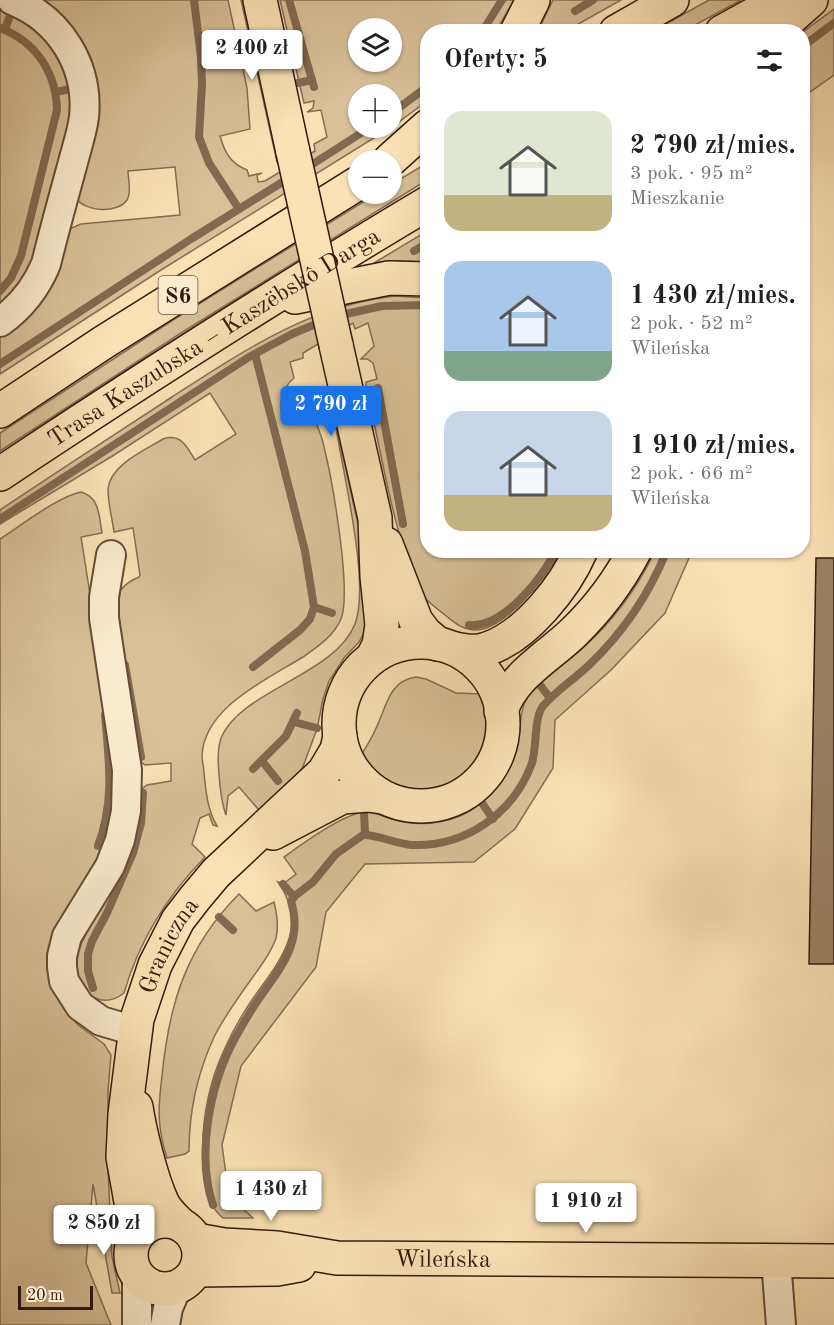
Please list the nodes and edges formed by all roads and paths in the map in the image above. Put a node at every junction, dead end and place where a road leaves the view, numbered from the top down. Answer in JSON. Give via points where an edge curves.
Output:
{"nodes":[{"id":1,"x":12,"y":0,"type":"edge"},
{"id":2,"x":260,"y":0,"type":"edge"},
{"id":3,"x":533,"y":0,"type":"edge"},
{"id":4,"x":672,"y":0,"type":"edge"},
{"id":5,"x":780,"y":0,"type":"edge"},
{"id":6,"x":811,"y":0,"type":"edge"},
{"id":7,"x":521,"y":24,"type":"edge"},
{"id":8,"x":630,"y":24,"type":"edge"},
{"id":9,"x":736,"y":24,"type":"edge"},
{"id":10,"x":785,"y":24,"type":"edge"},
{"id":11,"x":420,"y":134,"type":"edge"},
{"id":12,"x":420,"y":146,"type":"edge"},
{"id":13,"x":402,"y":151,"type":"edge"},
{"id":14,"x":402,"y":156,"type":"edge"},
{"id":15,"x":348,"y":189,"type":"edge"},
{"id":16,"x":420,"y":208,"type":"edge"},
{"id":17,"x":420,"y":279,"type":"edge"},
{"id":18,"x":261,"y":304,"type":"junction"},
{"id":19,"x":0,"y":322,"type":"edge"},
{"id":20,"x":0,"y":411,"type":"edge"},
{"id":21,"x":0,"y":474,"type":"edge"},
{"id":22,"x":375,"y":518,"type":"junction"},
{"id":23,"x":111,"y":555,"type":"dead end"},
{"id":24,"x":578,"y":558,"type":"edge"},
{"id":25,"x":630,"y":558,"type":"edge"},
{"id":26,"x":447,"y":646,"type":"junction"},
{"id":27,"x":373,"y":657,"type":"junction"},
{"id":28,"x":501,"y":711,"type":"junction"},
{"id":29,"x":340,"y":736,"type":"junction"},
{"id":30,"x":382,"y":796,"type":"junction"},
{"id":31,"x":250,"y":844,"type":"junction"},
{"id":32,"x":135,"y":1031,"type":"junction"},
{"id":33,"x":131,"y":1072,"type":"junction"},
{"id":34,"x":132,"y":1243,"type":"junction"},
{"id":35,"x":187,"y":1255,"type":"junction"},
{"id":36,"x":776,"y":1260,"type":"junction"},
{"id":37,"x":834,"y":1261,"type":"edge"},
{"id":38,"x":137,"y":1277,"type":"junction"},
{"id":39,"x":137,"y":1325,"type":"edge"},
{"id":40,"x":165,"y":1325,"type":"edge"},
{"id":41,"x":781,"y":1325,"type":"edge"}],
"edges":[{"from":1,"to":19,"type":"street","via":[[47,21],[66,44],[83,87],[84,118],[46,264],[27,298]]},
{"from":2,"to":22,"type":"main road","bridge":true},
{"from":3,"to":7,"type":"main road"},
{"from":4,"to":8,"type":"main road"},
{"from":5,"to":9,"type":"main road"},
{"from":6,"to":10,"type":"main road"},
{"from":11,"to":13,"type":"main road"},
{"from":12,"to":14,"type":"main road"},
{"from":15,"to":20,"type":"main road","number":"S6"},
{"from":16,"to":18,"type":"main road","name":"Trasa Kaszubska – Kaszëbskô Darga","number":"S6"},
{"from":17,"to":18,"type":"main road","via":[[356,283]]},
{"from":18,"to":21,"type":"main road","name":"Trasa Kaszubska – Kaszëbskô Darga","number":"S6"},
{"from":22,"to":26,"type":"main road","via":[[416,621],[425,633]]},
{"from":22,"to":27,"type":"main road","via":[[382,625]]},
{"from":23,"to":32,"type":"street","via":[[104,618],[127,770],[126,811],[110,866],[67,936],[62,968],[64,981],[91,1016]]},
{"from":24,"to":26,"type":"main road","via":[[553,597],[512,635],[486,650],[470,652]]},
{"from":25,"to":28,"type":"main road","via":[[612,589],[572,633],[515,683]]},
{"from":26,"to":27,"type":"main road","via":[[403,644]]},
{"from":26,"to":28,"type":"main road","via":[[470,658],[483,671]]},
{"from":27,"to":29,"type":"main road","via":[[344,694]]},
{"from":28,"to":30,"type":"main road","via":[[502,738],[497,754],[478,783],[465,793],[449,801],[415,806]]},
{"from":29,"to":30,"type":"main road","via":[[356,775]]},
{"from":29,"to":31,"type":"main road","name":"Graniczna","via":[[324,772]]},
{"from":30,"to":31,"type":"main road","name":"Graniczna","via":[[342,797]]},
{"from":31,"to":32,"type":"main road","name":"Graniczna","via":[[209,880],[178,920],[151,974]]},
{"from":32,"to":33,"type":"main road","name":"Graniczna"},
{"from":33,"to":34,"type":"main road","name":"Graniczna","via":[[123,1157],[133,1213]]},
{"from":33,"to":35,"type":"main road","name":"Graniczna","via":[[153,1178]]},
{"from":34,"to":35,"type":"main road","via":[[147,1225],[169,1221]]},
{"from":34,"to":38,"type":"main road","via":[[130,1255]]},
{"from":35,"to":36,"type":"main road","name":"Wileńska","via":[[224,1245],[278,1248],[337,1258]]},
{"from":35,"to":38,"type":"main road","via":[[166,1290]]},
{"from":35,"to":40,"type":"street"},
{"from":36,"to":37,"type":"main road","name":"Wileńska"},
{"from":36,"to":41,"type":"street"},
{"from":38,"to":39,"type":"street"}]}
